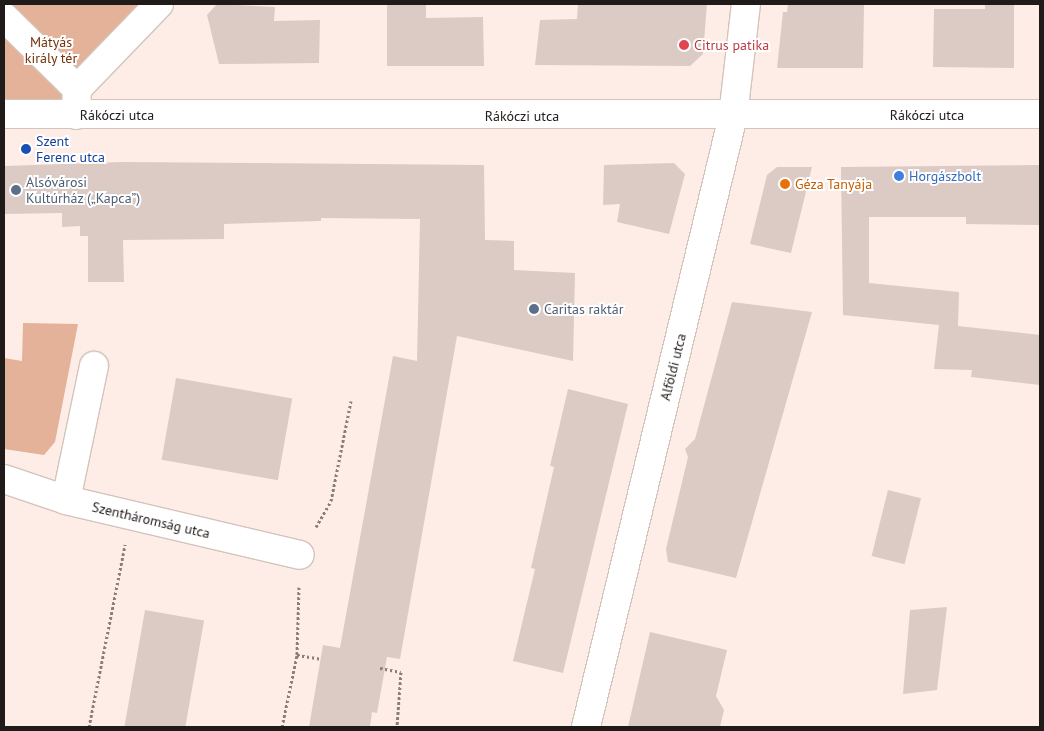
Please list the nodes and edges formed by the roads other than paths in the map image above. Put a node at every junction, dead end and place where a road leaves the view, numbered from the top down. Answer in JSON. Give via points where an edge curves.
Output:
{"nodes":[{"id":1,"x":159,"y":4,"type":"edge"},
{"id":2,"x":746,"y":4,"type":"edge"},
{"id":3,"x":4,"y":17,"type":"edge"},
{"id":4,"x":76,"y":102,"type":"junction"},
{"id":5,"x":4,"y":114,"type":"edge"},
{"id":6,"x":1040,"y":114,"type":"edge"},
{"id":7,"x":733,"y":116,"type":"junction"},
{"id":8,"x":94,"y":366,"type":"dead end"},
{"id":9,"x":4,"y":479,"type":"edge"},
{"id":10,"x":66,"y":500,"type":"junction"},
{"id":11,"x":300,"y":555,"type":"dead end"},
{"id":12,"x":586,"y":727,"type":"edge"}],
"edges":[{"from":1,"to":4,"type":"street"},
{"from":2,"to":7,"type":"street","name":"Alföldi utca"},
{"from":3,"to":4,"type":"street"},
{"from":4,"to":5,"type":"street","name":"Rákóczi utca"},
{"from":4,"to":7,"type":"street","name":"Rákóczi utca"},
{"from":6,"to":7,"type":"street","name":"Rákóczi utca"},
{"from":7,"to":12,"type":"street","name":"Alföldi utca"},
{"from":8,"to":10,"type":"street"},
{"from":9,"to":10,"type":"street","name":"Szentháromság utca"},
{"from":10,"to":11,"type":"street","name":"Szentháromság utca"}]}
